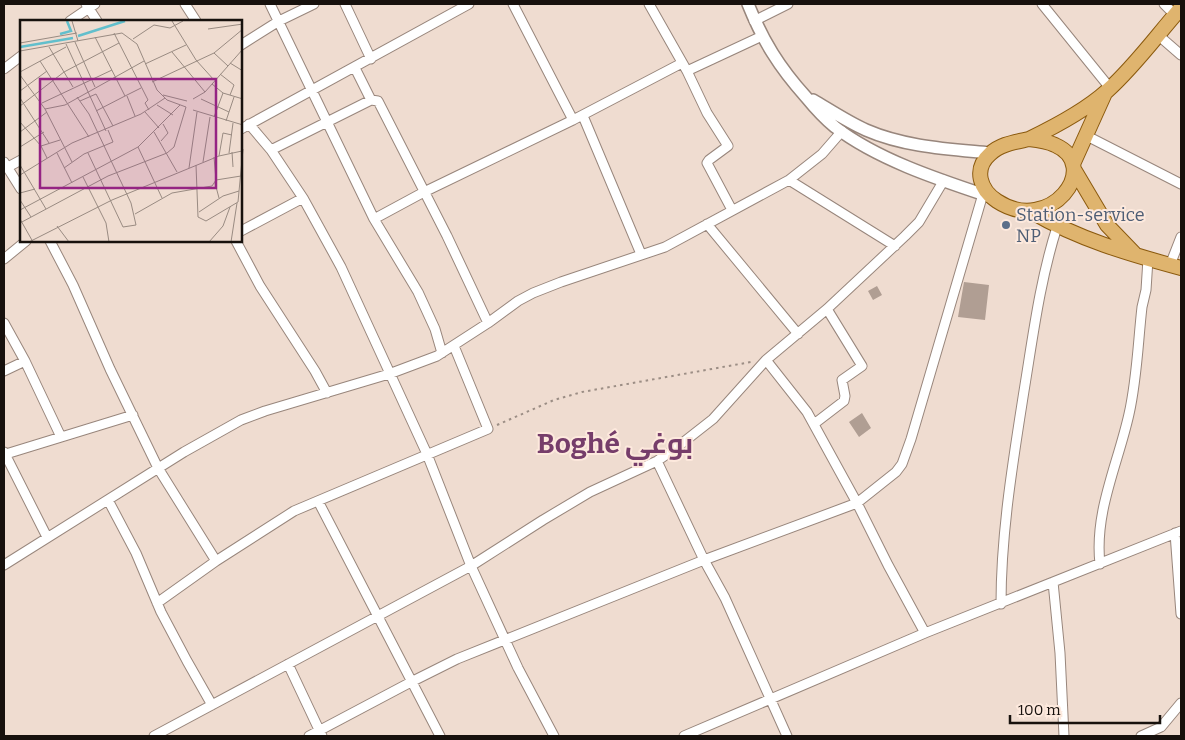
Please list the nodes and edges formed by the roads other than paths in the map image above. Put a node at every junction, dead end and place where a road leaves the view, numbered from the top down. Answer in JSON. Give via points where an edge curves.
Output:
{"nodes":[{"id":1,"x":185,"y":4,"type":"edge"},
{"id":2,"x":270,"y":4,"type":"edge"},
{"id":3,"x":314,"y":4,"type":"edge"},
{"id":4,"x":345,"y":4,"type":"edge"},
{"id":5,"x":470,"y":4,"type":"edge"},
{"id":6,"x":513,"y":4,"type":"edge"},
{"id":7,"x":649,"y":4,"type":"edge"},
{"id":8,"x":748,"y":4,"type":"edge"},
{"id":9,"x":788,"y":4,"type":"edge"},
{"id":10,"x":1042,"y":4,"type":"edge"},
{"id":11,"x":1164,"y":4,"type":"edge"},
{"id":12,"x":90,"y":5,"type":"edge"},
{"id":13,"x":1178,"y":11,"type":"edge"},
{"id":14,"x":71,"y":20,"type":"edge"},
{"id":15,"x":97,"y":20,"type":"edge"},
{"id":16,"x":195,"y":20,"type":"edge"},
{"id":17,"x":279,"y":21,"type":"junction"},
{"id":18,"x":754,"y":21,"type":"junction"},
{"id":19,"x":1158,"y":35,"type":"junction"},
{"id":20,"x":762,"y":36,"type":"junction"},
{"id":21,"x":242,"y":44,"type":"edge"},
{"id":22,"x":1181,"y":55,"type":"edge"},
{"id":23,"x":20,"y":57,"type":"edge"},
{"id":24,"x":371,"y":58,"type":"junction"},
{"id":25,"x":684,"y":67,"type":"junction"},
{"id":26,"x":355,"y":68,"type":"junction"},
{"id":27,"x":4,"y":69,"type":"edge"},
{"id":28,"x":311,"y":90,"type":"junction"},
{"id":29,"x":1108,"y":90,"type":"junction"},
{"id":30,"x":805,"y":96,"type":"junction"},
{"id":31,"x":371,"y":100,"type":"junction"},
{"id":32,"x":583,"y":116,"type":"junction"},
{"id":33,"x":574,"y":120,"type":"junction"},
{"id":34,"x":326,"y":121,"type":"junction"},
{"id":35,"x":245,"y":127,"type":"edge"},
{"id":36,"x":842,"y":131,"type":"junction"},
{"id":37,"x":1087,"y":136,"type":"junction"},
{"id":38,"x":1029,"y":139,"type":"junction"},
{"id":39,"x":271,"y":150,"type":"junction"},
{"id":40,"x":990,"y":153,"type":"junction"},
{"id":41,"x":20,"y":160,"type":"edge"},
{"id":42,"x":6,"y":164,"type":"edge"},
{"id":43,"x":1074,"y":168,"type":"junction"},
{"id":44,"x":789,"y":180,"type":"junction"},
{"id":45,"x":944,"y":180,"type":"junction"},
{"id":46,"x":1181,"y":184,"type":"edge"},
{"id":47,"x":20,"y":187,"type":"edge"},
{"id":48,"x":424,"y":192,"type":"junction"},
{"id":49,"x":987,"y":196,"type":"junction"},
{"id":50,"x":303,"y":198,"type":"junction"},
{"id":51,"x":732,"y":210,"type":"junction"},
{"id":52,"x":1032,"y":212,"type":"junction"},
{"id":53,"x":374,"y":219,"type":"junction"},
{"id":54,"x":707,"y":224,"type":"junction"},
{"id":55,"x":1057,"y":227,"type":"junction"},
{"id":56,"x":242,"y":230,"type":"edge"},
{"id":57,"x":1181,"y":238,"type":"edge"},
{"id":58,"x":25,"y":242,"type":"edge"},
{"id":59,"x":51,"y":242,"type":"edge"},
{"id":60,"x":237,"y":242,"type":"edge"},
{"id":61,"x":895,"y":246,"type":"junction"},
{"id":62,"x":641,"y":254,"type":"junction"},
{"id":63,"x":1142,"y":257,"type":"junction"},
{"id":64,"x":4,"y":258,"type":"edge"},
{"id":65,"x":1176,"y":266,"type":"edge"},
{"id":66,"x":826,"y":309,"type":"junction"},
{"id":67,"x":4,"y":323,"type":"edge"},
{"id":68,"x":488,"y":323,"type":"junction"},
{"id":69,"x":798,"y":334,"type":"junction"},
{"id":70,"x":454,"y":346,"type":"junction"},
{"id":71,"x":442,"y":353,"type":"junction"},
{"id":72,"x":766,"y":360,"type":"junction"},
{"id":73,"x":25,"y":361,"type":"junction"},
{"id":74,"x":4,"y":371,"type":"edge"},
{"id":75,"x":389,"y":374,"type":"junction"},
{"id":76,"x":327,"y":393,"type":"junction"},
{"id":77,"x":133,"y":416,"type":"junction"},
{"id":78,"x":814,"y":424,"type":"junction"},
{"id":79,"x":61,"y":437,"type":"junction"},
{"id":80,"x":5,"y":453,"type":"edge"},
{"id":81,"x":427,"y":454,"type":"junction"},
{"id":82,"x":657,"y":461,"type":"junction"},
{"id":83,"x":158,"y":468,"type":"junction"},
{"id":84,"x":108,"y":500,"type":"junction"},
{"id":85,"x":318,"y":501,"type":"junction"},
{"id":86,"x":858,"y":503,"type":"junction"},
{"id":87,"x":1178,"y":532,"type":"edge"},
{"id":88,"x":47,"y":537,"type":"junction"},
{"id":89,"x":704,"y":560,"type":"junction"},
{"id":90,"x":216,"y":561,"type":"junction"},
{"id":91,"x":1100,"y":564,"type":"junction"},
{"id":92,"x":4,"y":565,"type":"edge"},
{"id":93,"x":472,"y":566,"type":"junction"},
{"id":94,"x":1053,"y":582,"type":"junction"},
{"id":95,"x":157,"y":603,"type":"junction"},
{"id":96,"x":1000,"y":604,"type":"junction"},
{"id":97,"x":1181,"y":614,"type":"edge"},
{"id":98,"x":378,"y":616,"type":"junction"},
{"id":99,"x":925,"y":633,"type":"junction"},
{"id":100,"x":506,"y":639,"type":"junction"},
{"id":101,"x":288,"y":664,"type":"junction"},
{"id":102,"x":411,"y":682,"type":"junction"},
{"id":103,"x":770,"y":700,"type":"junction"},
{"id":104,"x":212,"y":704,"type":"junction"},
{"id":105,"x":1181,"y":705,"type":"edge"},
{"id":106,"x":321,"y":734,"type":"edge"},
{"id":107,"x":154,"y":736,"type":"edge"},
{"id":108,"x":309,"y":736,"type":"edge"},
{"id":109,"x":440,"y":736,"type":"edge"},
{"id":110,"x":554,"y":736,"type":"edge"},
{"id":111,"x":684,"y":736,"type":"edge"},
{"id":112,"x":787,"y":736,"type":"edge"},
{"id":113,"x":1064,"y":736,"type":"edge"},
{"id":114,"x":1141,"y":736,"type":"edge"}],
"edges":[{"from":1,"to":16,"type":"street"},
{"from":2,"to":17,"type":"street"},
{"from":3,"to":17,"type":"street"},
{"from":4,"to":24,"type":"street"},
{"from":5,"to":24,"type":"street"},
{"from":6,"to":33,"type":"street"},
{"from":7,"to":25,"type":"street"},
{"from":8,"to":18,"type":"street"},
{"from":9,"to":18,"type":"street"},
{"from":10,"to":29,"type":"street"},
{"from":11,"to":13,"type":"street"},
{"from":12,"to":14,"type":"street"},
{"from":12,"to":15,"type":"street"},
{"from":13,"to":19,"type":"main road"},
{"from":17,"to":21,"type":"street"},
{"from":17,"to":28,"type":"street"},
{"from":18,"to":20,"type":"street"},
{"from":19,"to":22,"type":"street"},
{"from":19,"to":29,"type":"main road"},
{"from":20,"to":25,"type":"street"},
{"from":20,"to":30,"type":"street","via":[[775,59]]},
{"from":23,"to":27,"type":"street"},
{"from":24,"to":26,"type":"street"},
{"from":25,"to":32,"type":"street"},
{"from":25,"to":51,"type":"street","via":[[728,146],[707,163]]},
{"from":26,"to":28,"type":"street"},
{"from":26,"to":31,"type":"street"},
{"from":28,"to":34,"type":"street"},
{"from":28,"to":35,"type":"street"},
{"from":29,"to":37,"type":"main road"},
{"from":29,"to":38,"type":"main road","via":[[1049,130]]},
{"from":30,"to":36,"type":"street"},
{"from":30,"to":40,"type":"street","via":[[867,130],[896,140],[928,147]]},
{"from":31,"to":34,"type":"street"},
{"from":31,"to":48,"type":"street","via":[[378,101]]},
{"from":32,"to":33,"type":"street"},
{"from":32,"to":62,"type":"street"},
{"from":33,"to":48,"type":"street"},
{"from":34,"to":39,"type":"street"},
{"from":34,"to":53,"type":"street"},
{"from":35,"to":39,"type":"street"},
{"from":36,"to":44,"type":"street","via":[[822,154]]},
{"from":36,"to":45,"type":"street","via":[[892,160]]},
{"from":37,"to":43,"type":"main road"},
{"from":37,"to":46,"type":"street"},
{"from":38,"to":40,"type":"main road"},
{"from":38,"to":43,"type":"main road","via":[[1057,145],[1065,151]]},
{"from":39,"to":50,"type":"street"},
{"from":40,"to":49,"type":"main road","via":[[980,170]]},
{"from":41,"to":42,"type":"street"},
{"from":42,"to":47,"type":"street"},
{"from":43,"to":52,"type":"main road","via":[[1072,180],[1062,197],[1054,204]]},
{"from":43,"to":63,"type":"main road","via":[[1106,224]]},
{"from":44,"to":51,"type":"street"},
{"from":44,"to":61,"type":"street"},
{"from":45,"to":49,"type":"street"},
{"from":45,"to":61,"type":"street","via":[[919,222]]},
{"from":48,"to":53,"type":"street"},
{"from":48,"to":68,"type":"street"},
{"from":49,"to":52,"type":"main road","via":[[1002,205]]},
{"from":49,"to":86,"type":"street","via":[[902,464],[891,478]]},
{"from":50,"to":56,"type":"street"},
{"from":50,"to":75,"type":"street","via":[[349,284]]},
{"from":51,"to":54,"type":"street"},
{"from":52,"to":55,"type":"main road"},
{"from":53,"to":71,"type":"street","via":[[418,292]]},
{"from":54,"to":62,"type":"street","via":[[665,247]]},
{"from":54,"to":69,"type":"street"},
{"from":55,"to":63,"type":"main road"},
{"from":55,"to":96,"type":"street","via":[[1046,260],[1013,462]]},
{"from":57,"to":65,"type":"street"},
{"from":58,"to":64,"type":"street"},
{"from":59,"to":77,"type":"street"},
{"from":60,"to":76,"type":"street"},
{"from":61,"to":66,"type":"street"},
{"from":62,"to":68,"type":"street","via":[[533,293]]},
{"from":63,"to":65,"type":"main road"},
{"from":63,"to":91,"type":"street","via":[[1146,290],[1129,414],[1103,505],[1098,550]]},
{"from":66,"to":69,"type":"street"},
{"from":66,"to":78,"type":"street","via":[[862,366],[842,380],[844,401]]},
{"from":67,"to":73,"type":"street"},
{"from":68,"to":70,"type":"street"},
{"from":69,"to":72,"type":"street"},
{"from":70,"to":71,"type":"street"},
{"from":70,"to":81,"type":"street","via":[[488,429]]},
{"from":71,"to":75,"type":"street"},
{"from":72,"to":78,"type":"street"},
{"from":72,"to":82,"type":"street","via":[[712,419]]},
{"from":73,"to":74,"type":"street"},
{"from":73,"to":79,"type":"street"},
{"from":75,"to":76,"type":"street"},
{"from":75,"to":81,"type":"street"},
{"from":76,"to":83,"type":"street","via":[[241,420]]},
{"from":77,"to":79,"type":"street"},
{"from":77,"to":83,"type":"street"},
{"from":78,"to":86,"type":"street"},
{"from":79,"to":80,"type":"street"},
{"from":80,"to":88,"type":"street"},
{"from":81,"to":85,"type":"street"},
{"from":81,"to":93,"type":"street"},
{"from":82,"to":89,"type":"street"},
{"from":82,"to":93,"type":"street","via":[[590,492]]},
{"from":83,"to":84,"type":"street"},
{"from":83,"to":90,"type":"street"},
{"from":84,"to":88,"type":"street"},
{"from":84,"to":95,"type":"street","via":[[136,553]]},
{"from":85,"to":90,"type":"street","via":[[284,517]]},
{"from":85,"to":98,"type":"street"},
{"from":86,"to":89,"type":"street"},
{"from":86,"to":99,"type":"street"},
{"from":87,"to":91,"type":"street"},
{"from":87,"to":97,"type":"street"},
{"from":88,"to":92,"type":"street"},
{"from":89,"to":100,"type":"street"},
{"from":89,"to":103,"type":"street","via":[[725,598]]},
{"from":90,"to":95,"type":"street"},
{"from":91,"to":94,"type":"street"},
{"from":93,"to":98,"type":"street"},
{"from":93,"to":100,"type":"street"},
{"from":94,"to":96,"type":"street"},
{"from":94,"to":113,"type":"street"},
{"from":95,"to":104,"type":"street"},
{"from":96,"to":99,"type":"street"},
{"from":98,"to":101,"type":"street"},
{"from":98,"to":102,"type":"street"},
{"from":99,"to":103,"type":"street"},
{"from":100,"to":102,"type":"street"},
{"from":100,"to":110,"type":"street"},
{"from":101,"to":104,"type":"street"},
{"from":101,"to":106,"type":"street"},
{"from":102,"to":106,"type":"street"},
{"from":102,"to":109,"type":"street"},
{"from":103,"to":111,"type":"street"},
{"from":103,"to":112,"type":"street"},
{"from":104,"to":107,"type":"street"},
{"from":105,"to":114,"type":"street","via":[[1161,728]]},
{"from":106,"to":108,"type":"street"}]}
